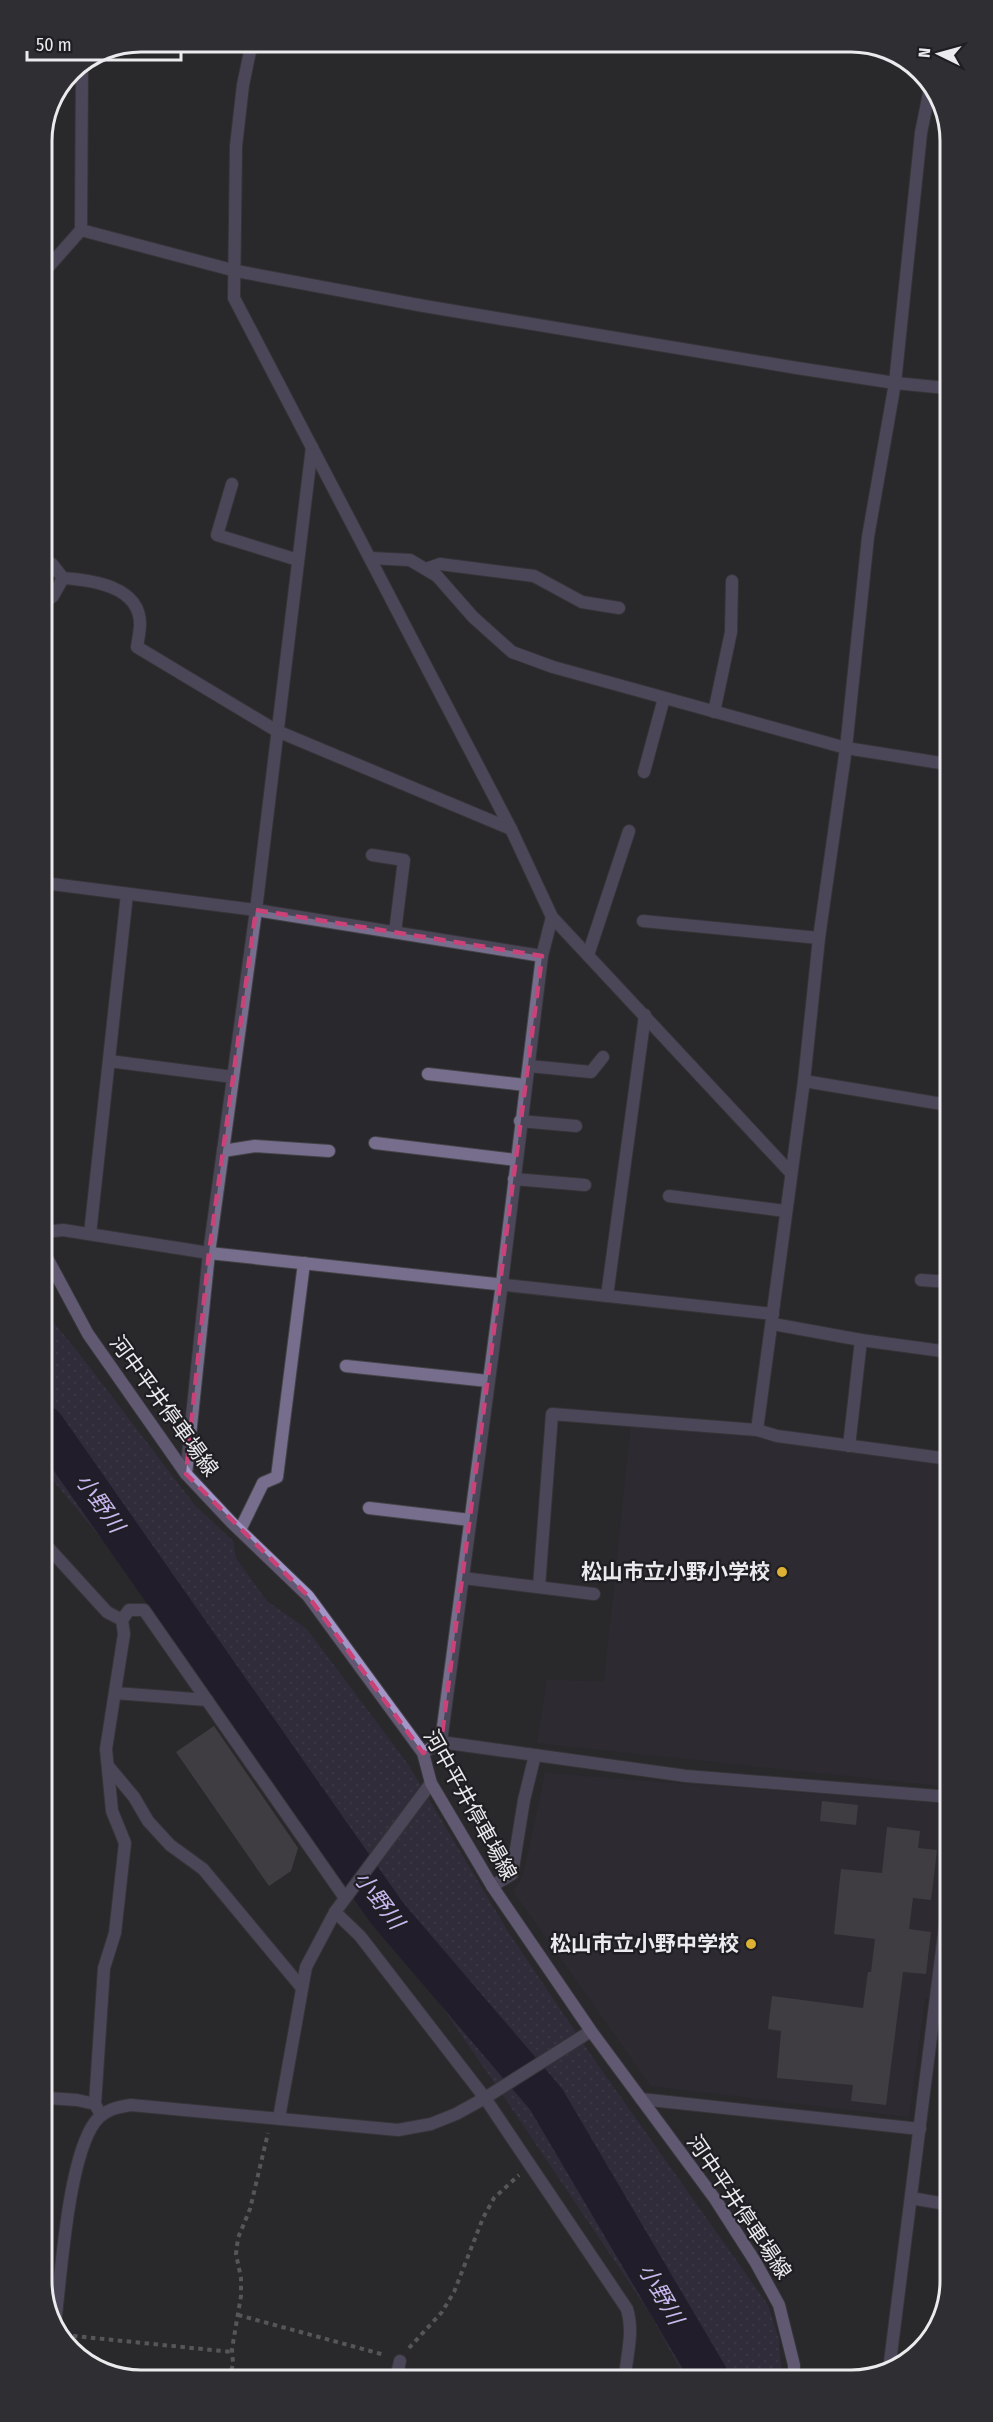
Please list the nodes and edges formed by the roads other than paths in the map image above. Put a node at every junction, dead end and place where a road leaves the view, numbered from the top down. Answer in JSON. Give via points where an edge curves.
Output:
{"nodes":[{"id":1,"x":250,"y":52,"type":"edge"},
{"id":2,"x":82,"y":76,"type":"edge"},
{"id":3,"x":928,"y":96,"type":"edge"},
{"id":4,"x":81,"y":230,"type":"junction"},
{"id":5,"x":53,"y":261,"type":"edge"},
{"id":6,"x":236,"y":271,"type":"junction"},
{"id":7,"x":895,"y":383,"type":"junction"},
{"id":8,"x":940,"y":387,"type":"edge"},
{"id":9,"x":312,"y":447,"type":"junction"},
{"id":10,"x":232,"y":484,"type":"dead end"},
{"id":11,"x":370,"y":558,"type":"junction"},
{"id":12,"x":298,"y":560,"type":"junction"},
{"id":13,"x":53,"y":565,"type":"edge"},
{"id":14,"x":426,"y":570,"type":"junction"},
{"id":15,"x":63,"y":578,"type":"junction"},
{"id":16,"x":732,"y":580,"type":"dead end"},
{"id":17,"x":53,"y":596,"type":"edge"},
{"id":18,"x":620,"y":608,"type":"dead end"},
{"id":19,"x":664,"y":698,"type":"junction"},
{"id":20,"x":714,"y":712,"type":"junction"},
{"id":21,"x":277,"y":731,"type":"junction"},
{"id":22,"x":846,"y":748,"type":"junction"},
{"id":23,"x":940,"y":763,"type":"edge"},
{"id":24,"x":644,"y":772,"type":"dead end"},
{"id":25,"x":511,"y":829,"type":"junction"},
{"id":26,"x":629,"y":831,"type":"dead end"},
{"id":27,"x":372,"y":855,"type":"dead end"},
{"id":28,"x":53,"y":884,"type":"edge"},
{"id":29,"x":127,"y":894,"type":"junction"},
{"id":30,"x":256,"y":910,"type":"junction"},
{"id":31,"x":552,"y":917,"type":"junction"},
{"id":32,"x":643,"y":921,"type":"dead end"},
{"id":33,"x":395,"y":932,"type":"junction"},
{"id":34,"x":819,"y":938,"type":"junction"},
{"id":35,"x":588,"y":955,"type":"junction"},
{"id":36,"x":542,"y":956,"type":"junction"},
{"id":37,"x":645,"y":1015,"type":"junction"},
{"id":38,"x":603,"y":1057,"type":"dead end"},
{"id":39,"x":109,"y":1061,"type":"junction"},
{"id":40,"x":529,"y":1066,"type":"junction"},
{"id":41,"x":428,"y":1074,"type":"dead end"},
{"id":42,"x":233,"y":1077,"type":"junction"},
{"id":43,"x":804,"y":1082,"type":"junction"},
{"id":44,"x":525,"y":1085,"type":"junction"},
{"id":45,"x":940,"y":1104,"type":"edge"},
{"id":46,"x":520,"y":1121,"type":"junction"},
{"id":47,"x":576,"y":1126,"type":"dead end"},
{"id":48,"x":375,"y":1143,"type":"dead end"},
{"id":49,"x":223,"y":1150,"type":"junction"},
{"id":50,"x":329,"y":1151,"type":"dead end"},
{"id":51,"x":516,"y":1160,"type":"junction"},
{"id":52,"x":790,"y":1172,"type":"junction"},
{"id":53,"x":514,"y":1179,"type":"junction"},
{"id":54,"x":585,"y":1185,"type":"dead end"},
{"id":55,"x":669,"y":1196,"type":"dead end"},
{"id":56,"x":785,"y":1211,"type":"junction"},
{"id":57,"x":53,"y":1231,"type":"edge"},
{"id":58,"x":90,"y":1234,"type":"junction"},
{"id":59,"x":209,"y":1252,"type":"junction"},
{"id":60,"x":304,"y":1263,"type":"junction"},
{"id":61,"x":53,"y":1269,"type":"edge"},
{"id":62,"x":921,"y":1280,"type":"dead end"},
{"id":63,"x":940,"y":1281,"type":"edge"},
{"id":64,"x":502,"y":1283,"type":"junction"},
{"id":65,"x":607,"y":1296,"type":"junction"},
{"id":66,"x":773,"y":1319,"type":"junction"},
{"id":67,"x":861,"y":1340,"type":"junction"},
{"id":68,"x":940,"y":1351,"type":"edge"},
{"id":69,"x":346,"y":1366,"type":"dead end"},
{"id":70,"x":488,"y":1382,"type":"junction"},
{"id":71,"x":757,"y":1430,"type":"junction"},
{"id":72,"x":849,"y":1446,"type":"junction"},
{"id":73,"x":940,"y":1458,"type":"edge"},
{"id":74,"x":186,"y":1474,"type":"junction"},
{"id":75,"x":369,"y":1508,"type":"dead end"},
{"id":76,"x":470,"y":1520,"type":"junction"},
{"id":77,"x":240,"y":1530,"type":"junction"},
{"id":78,"x":53,"y":1553,"type":"edge"},
{"id":79,"x":463,"y":1578,"type":"junction"},
{"id":80,"x":539,"y":1587,"type":"junction"},
{"id":81,"x":594,"y":1594,"type":"dead end"},
{"id":82,"x":122,"y":1620,"type":"junction"},
{"id":83,"x":115,"y":1693,"type":"junction"},
{"id":84,"x":207,"y":1700,"type":"junction"},
{"id":85,"x":441,"y":1742,"type":"junction"},
{"id":86,"x":423,"y":1753,"type":"junction"},
{"id":87,"x":535,"y":1755,"type":"junction"},
{"id":88,"x":108,"y":1766,"type":"junction"},
{"id":89,"x":429,"y":1785,"type":"junction"},
{"id":90,"x":940,"y":1796,"type":"edge"},
{"id":91,"x":492,"y":1886,"type":"junction"},
{"id":92,"x":348,"y":1895,"type":"junction"},
{"id":93,"x":335,"y":1912,"type":"junction"},
{"id":94,"x":940,"y":1969,"type":"edge"},
{"id":95,"x":302,"y":1988,"type":"junction"},
{"id":96,"x":935,"y":2010,"type":"junction"},
{"id":97,"x":940,"y":2010,"type":"edge"},
{"id":98,"x":591,"y":2031,"type":"junction"},
{"id":99,"x":489,"y":2096,"type":"junction"},
{"id":100,"x":53,"y":2098,"type":"edge"},
{"id":101,"x":640,"y":2099,"type":"junction"},
{"id":102,"x":98,"y":2110,"type":"junction"},
{"id":103,"x":275,"y":2118,"type":"junction"},
{"id":104,"x":920,"y":2129,"type":"junction"},
{"id":105,"x":911,"y":2198,"type":"junction"},
{"id":106,"x":940,"y":2203,"type":"edge"},
{"id":107,"x":57,"y":2309,"type":"edge"},
{"id":108,"x":890,"y":2360,"type":"edge"},
{"id":109,"x":400,"y":2361,"type":"road end"},
{"id":110,"x":398,"y":2369,"type":"edge"},
{"id":111,"x":626,"y":2370,"type":"edge"},
{"id":112,"x":794,"y":2370,"type":"edge"}],
"edges":[{"from":1,"to":6,"type":"street","via":[[236,146]]},
{"from":2,"to":4,"type":"street"},
{"from":3,"to":7,"type":"street","via":[[921,133]]},
{"from":4,"to":5,"type":"street"},
{"from":4,"to":6,"type":"street"},
{"from":6,"to":7,"type":"street"},
{"from":6,"to":9,"type":"street","via":[[234,298]]},
{"from":7,"to":8,"type":"street"},
{"from":7,"to":22,"type":"street","via":[[868,537]]},
{"from":9,"to":11,"type":"street"},
{"from":9,"to":12,"type":"street"},
{"from":10,"to":12,"type":"street","via":[[217,535]]},
{"from":11,"to":14,"type":"street","via":[[410,560]]},
{"from":11,"to":25,"type":"street"},
{"from":12,"to":21,"type":"street"},
{"from":13,"to":15,"type":"street"},
{"from":14,"to":18,"type":"street","via":[[440,564],[534,576],[582,602]]},
{"from":14,"to":19,"type":"street","via":[[437,576],[473,617],[513,652]]},
{"from":15,"to":17,"type":"street"},
{"from":15,"to":21,"type":"street","via":[[113,586],[134,604],[141,622],[137,647]]},
{"from":16,"to":20,"type":"street","via":[[731,632]]},
{"from":19,"to":20,"type":"street"},
{"from":19,"to":24,"type":"street"},
{"from":20,"to":22,"type":"street"},
{"from":21,"to":25,"type":"street"},
{"from":21,"to":30,"type":"street"},
{"from":22,"to":23,"type":"street"},
{"from":22,"to":34,"type":"street"},
{"from":25,"to":31,"type":"street"},
{"from":26,"to":35,"type":"street"},
{"from":27,"to":33,"type":"street","via":[[404,860]]},
{"from":28,"to":29,"type":"street"},
{"from":29,"to":30,"type":"street"},
{"from":29,"to":39,"type":"street"},
{"from":30,"to":33,"type":"street"},
{"from":30,"to":42,"type":"street"},
{"from":31,"to":35,"type":"street"},
{"from":31,"to":36,"type":"street"},
{"from":32,"to":34,"type":"street"},
{"from":33,"to":36,"type":"street"},
{"from":34,"to":43,"type":"street"},
{"from":35,"to":37,"type":"street"},
{"from":36,"to":40,"type":"street"},
{"from":37,"to":52,"type":"street"},
{"from":37,"to":65,"type":"street"},
{"from":38,"to":40,"type":"street","via":[[591,1072]]},
{"from":39,"to":42,"type":"street"},
{"from":39,"to":58,"type":"street"},
{"from":40,"to":44,"type":"street"},
{"from":41,"to":44,"type":"street"},
{"from":42,"to":49,"type":"street"},
{"from":43,"to":45,"type":"street"},
{"from":43,"to":52,"type":"street"},
{"from":44,"to":46,"type":"street"},
{"from":46,"to":47,"type":"street"},
{"from":46,"to":51,"type":"street"},
{"from":48,"to":51,"type":"street"},
{"from":49,"to":50,"type":"street","via":[[255,1146]]},
{"from":49,"to":59,"type":"street"},
{"from":51,"to":53,"type":"street"},
{"from":52,"to":56,"type":"street"},
{"from":53,"to":54,"type":"street"},
{"from":53,"to":64,"type":"street"},
{"from":55,"to":56,"type":"street"},
{"from":56,"to":66,"type":"street"},
{"from":57,"to":58,"type":"street"},
{"from":58,"to":59,"type":"street"},
{"from":59,"to":60,"type":"street"},
{"from":59,"to":74,"type":"street"},
{"from":60,"to":64,"type":"street"},
{"from":60,"to":77,"type":"street","via":[[278,1477],[263,1483]]},
{"from":61,"to":74,"type":"main road","name":"河中平井停車場線","via":[[88,1334]]},
{"from":62,"to":63,"type":"street"},
{"from":64,"to":65,"type":"street"},
{"from":64,"to":70,"type":"street"},
{"from":65,"to":66,"type":"street"},
{"from":66,"to":67,"type":"street"},
{"from":66,"to":71,"type":"street"},
{"from":67,"to":68,"type":"street"},
{"from":67,"to":72,"type":"street"},
{"from":69,"to":70,"type":"street"},
{"from":70,"to":76,"type":"street"},
{"from":71,"to":72,"type":"street"},
{"from":71,"to":80,"type":"street","via":[[552,1414]]},
{"from":72,"to":73,"type":"street"},
{"from":74,"to":77,"type":"main road","name":"河中平井停車場線"},
{"from":75,"to":76,"type":"street"},
{"from":76,"to":79,"type":"street"},
{"from":77,"to":86,"type":"main road","name":"河中平井停車場線","via":[[308,1596]]},
{"from":78,"to":82,"type":"street","via":[[107,1612]]},
{"from":79,"to":80,"type":"street"},
{"from":79,"to":85,"type":"street"},
{"from":80,"to":81,"type":"street"},
{"from":82,"to":83,"type":"street","via":[[124,1634]]},
{"from":82,"to":84,"type":"street","via":[[129,1610],[144,1610]]},
{"from":83,"to":84,"type":"street"},
{"from":83,"to":88,"type":"street","via":[[106,1749]]},
{"from":84,"to":92,"type":"street"},
{"from":85,"to":86,"type":"street"},
{"from":85,"to":87,"type":"street"},
{"from":86,"to":89,"type":"main road","name":"河中平井停車場線"},
{"from":87,"to":90,"type":"street","via":[[686,1776]]},
{"from":87,"to":91,"type":"street","via":[[512,1874]]},
{"from":88,"to":95,"type":"street","via":[[148,1821],[170,1845],[203,1869]]},
{"from":88,"to":102,"type":"street","via":[[112,1810],[125,1843],[115,1933],[104,1968]]},
{"from":89,"to":91,"type":"main road","name":"河中平井停車場線"},
{"from":89,"to":92,"type":"street"},
{"from":91,"to":98,"type":"main road","name":"河中平井停車場線"},
{"from":92,"to":93,"type":"street"},
{"from":93,"to":95,"type":"street","via":[[306,1967]]},
{"from":93,"to":99,"type":"street","via":[[360,1936]]},
{"from":94,"to":96,"type":"street"},
{"from":95,"to":103,"type":"street"},
{"from":96,"to":97,"type":"street"},
{"from":96,"to":104,"type":"street"},
{"from":98,"to":99,"type":"street"},
{"from":98,"to":101,"type":"main road","name":"河中平井停車場線"},
{"from":99,"to":103,"type":"street","via":[[431,2124],[398,2130]]},
{"from":99,"to":111,"type":"street","via":[[627,2309],[632,2337]]},
{"from":100,"to":102,"type":"street","via":[[77,2100]]},
{"from":101,"to":104,"type":"street"},
{"from":101,"to":112,"type":"main road","name":"河中平井停車場線","via":[[715,2199],[780,2305]]},
{"from":102,"to":103,"type":"street","via":[[131,2105]]},
{"from":102,"to":107,"type":"street","via":[[85,2140],[69,2209]]},
{"from":104,"to":105,"type":"street"},
{"from":105,"to":106,"type":"street"},
{"from":105,"to":108,"type":"street"},
{"from":109,"to":110,"type":"street"}]}
